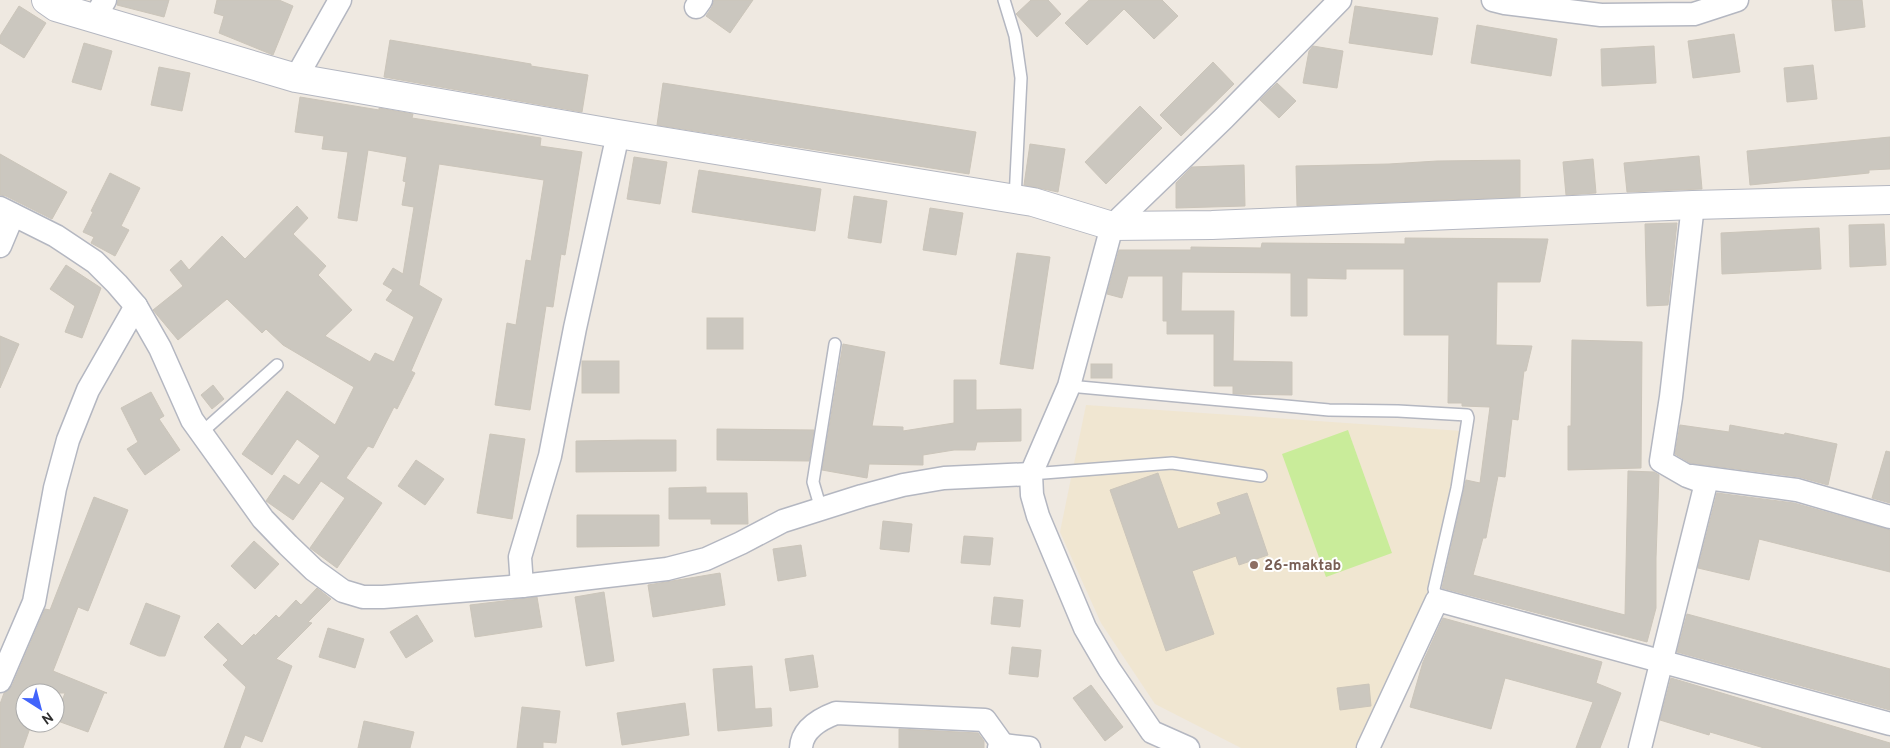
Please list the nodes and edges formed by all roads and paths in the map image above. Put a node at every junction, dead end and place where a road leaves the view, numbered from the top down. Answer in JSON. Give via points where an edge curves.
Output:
{"nodes":[{"id":1,"x":46,"y":0,"type":"edge"},
{"id":2,"x":340,"y":0,"type":"edge"},
{"id":3,"x":1004,"y":0,"type":"edge"},
{"id":4,"x":1340,"y":0,"type":"edge"},
{"id":5,"x":1737,"y":0,"type":"edge"},
{"id":6,"x":1501,"y":1,"type":"edge"},
{"id":7,"x":100,"y":9,"type":"edge"},
{"id":8,"x":296,"y":78,"type":"junction"},
{"id":9,"x":618,"y":134,"type":"junction"},
{"id":10,"x":1015,"y":199,"type":"junction"},
{"id":11,"x":1890,"y":200,"type":"edge"},
{"id":12,"x":1693,"y":205,"type":"junction"},
{"id":13,"x":7,"y":211,"type":"edge"},
{"id":14,"x":1112,"y":226,"type":"junction"},
{"id":15,"x":0,"y":246,"type":"edge"},
{"id":16,"x":136,"y":306,"type":"junction"},
{"id":17,"x":835,"y":344,"type":"dead end"},
{"id":18,"x":278,"y":365,"type":"dead end"},
{"id":19,"x":1069,"y":386,"type":"junction"},
{"id":20,"x":201,"y":433,"type":"junction"},
{"id":21,"x":1031,"y":474,"type":"junction"},
{"id":22,"x":1262,"y":476,"type":"dead end"},
{"id":23,"x":1687,"y":476,"type":"junction"},
{"id":24,"x":821,"y":509,"type":"junction"},
{"id":25,"x":1890,"y":517,"type":"edge"},
{"id":26,"x":522,"y":586,"type":"junction"},
{"id":27,"x":1437,"y":600,"type":"junction"},
{"id":28,"x":1662,"y":662,"type":"junction"},
{"id":29,"x":0,"y":682,"type":"edge"},
{"id":30,"x":1890,"y":724,"type":"edge"},
{"id":31,"x":1148,"y":740,"type":"edge"},
{"id":32,"x":1001,"y":747,"type":"edge"},
{"id":33,"x":801,"y":748,"type":"edge"},
{"id":34,"x":1029,"y":748,"type":"edge"},
{"id":35,"x":1188,"y":748,"type":"edge"},
{"id":36,"x":1368,"y":748,"type":"edge"},
{"id":37,"x":1640,"y":748,"type":"edge"}],
"edges":[{"from":1,"to":7,"type":"street","via":[[56,7]]},
{"from":2,"to":8,"type":"street"},
{"from":3,"to":10,"type":"lane","via":[[1015,36],[1021,78]]},
{"from":4,"to":14,"type":"street"},
{"from":5,"to":6,"type":"street","via":[[1694,14],[1601,15]]},
{"from":7,"to":8,"type":"street"},
{"from":8,"to":9,"type":"street"},
{"from":9,"to":10,"type":"street"},
{"from":9,"to":26,"type":"street","via":[[550,456],[520,557]]},
{"from":10,"to":14,"type":"street"},
{"from":11,"to":12,"type":"street"},
{"from":12,"to":14,"type":"street","via":[[1212,225]]},
{"from":12,"to":23,"type":"street","via":[[1661,461]]},
{"from":13,"to":15,"type":"street"},
{"from":13,"to":16,"type":"street","via":[[56,236],[94,262]]},
{"from":14,"to":19,"type":"street"},
{"from":16,"to":20,"type":"street"},
{"from":16,"to":29,"type":"street","via":[[88,390],[68,440],[55,488],[34,602]]},
{"from":17,"to":24,"type":"lane","via":[[812,482]]},
{"from":18,"to":20,"type":"lane"},
{"from":19,"to":21,"type":"street"},
{"from":19,"to":27,"type":"lane","via":[[1329,410],[1467,415],[1457,488],[1434,589]]},
{"from":20,"to":26,"type":"street","via":[[263,519],[314,570],[343,591],[363,597],[383,597]]},
{"from":21,"to":22,"type":"lane","via":[[1172,463]]},
{"from":21,"to":24,"type":"street","via":[[944,478],[903,485]]},
{"from":21,"to":31,"type":"street","via":[[1038,516],[1085,628]]},
{"from":23,"to":25,"type":"street","via":[[1797,490]]},
{"from":23,"to":28,"type":"street","via":[[1706,483]]},
{"from":24,"to":26,"type":"street","via":[[782,521],[706,559],[667,570]]},
{"from":27,"to":28,"type":"street"},
{"from":27,"to":36,"type":"street"},
{"from":28,"to":30,"type":"street"},
{"from":28,"to":37,"type":"street"},
{"from":31,"to":35,"type":"street"},
{"from":32,"to":33,"type":"street","via":[[985,720],[836,713],[816,722],[802,740]]},
{"from":32,"to":34,"type":"street"}]}
